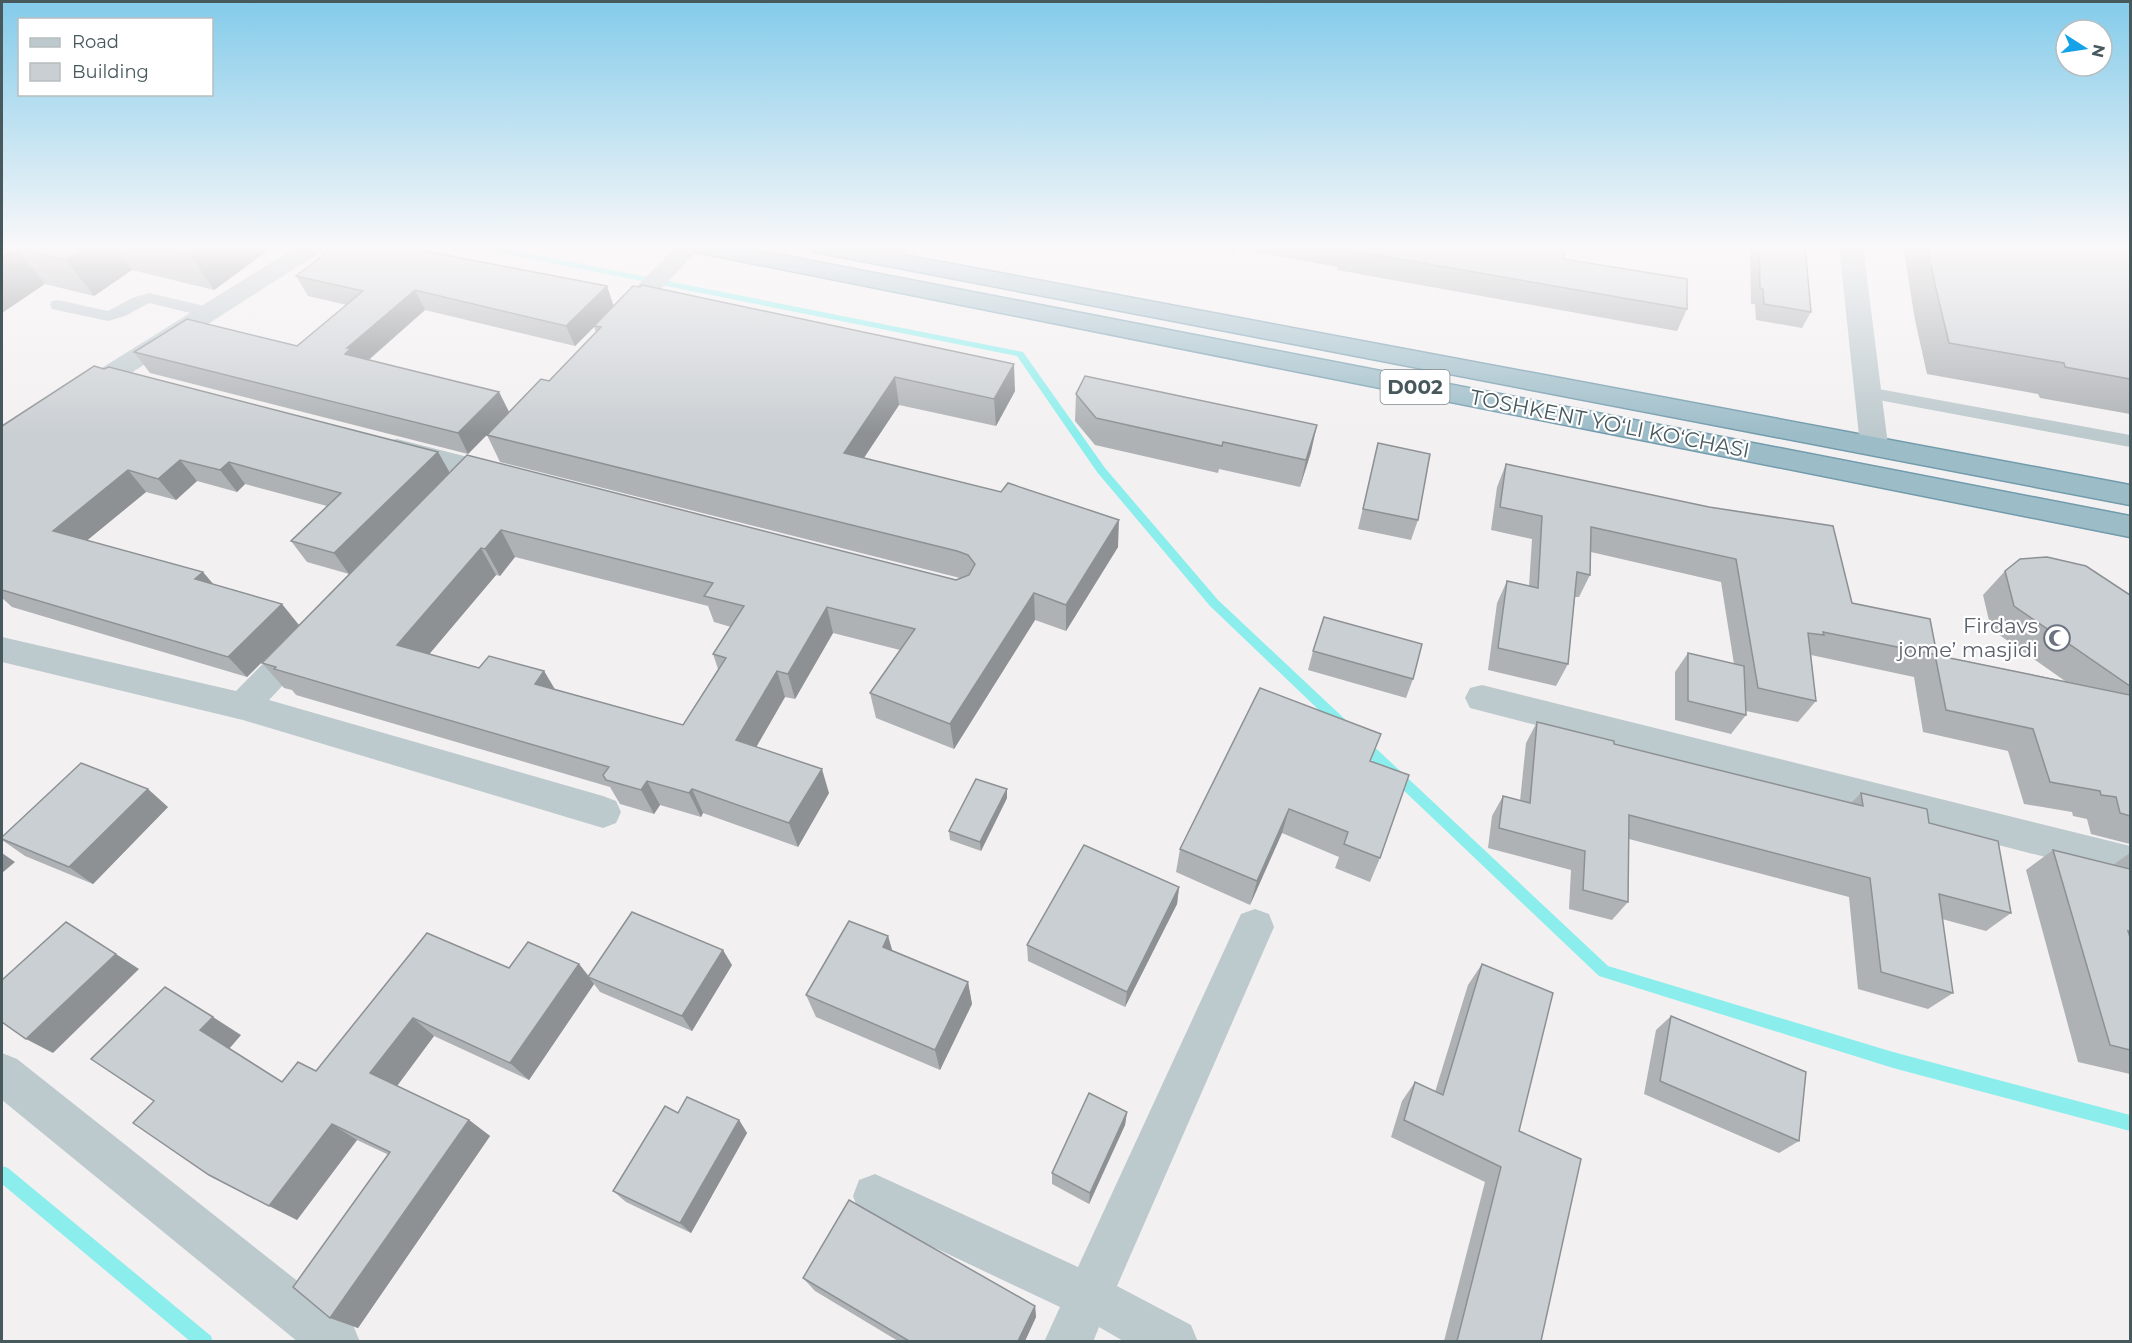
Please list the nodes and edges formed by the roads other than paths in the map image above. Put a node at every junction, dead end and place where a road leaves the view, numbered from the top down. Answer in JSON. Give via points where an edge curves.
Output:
{"nodes":[{"id":1,"x":75,"y":309,"type":"edge"},
{"id":2,"x":126,"y":309,"type":"edge"},
{"id":3,"x":193,"y":309,"type":"edge"},
{"id":4,"x":212,"y":309,"type":"edge"},
{"id":5,"x":629,"y":309,"type":"edge"},
{"id":6,"x":1017,"y":309,"type":"edge"},
{"id":7,"x":1166,"y":309,"type":"edge"},
{"id":8,"x":1858,"y":309,"type":"edge"},
{"id":9,"x":207,"y":312,"type":"junction"},
{"id":10,"x":599,"y":339,"type":"edge"},
{"id":11,"x":1349,"y":346,"type":"junction"},
{"id":12,"x":108,"y":373,"type":"junction"},
{"id":13,"x":1342,"y":373,"type":"junction"},
{"id":14,"x":142,"y":382,"type":"edge"},
{"id":15,"x":1868,"y":393,"type":"junction"},
{"id":16,"x":371,"y":441,"type":"edge"},
{"id":17,"x":2130,"y":441,"type":"edge"},
{"id":18,"x":2,"y":442,"type":"edge"},
{"id":19,"x":499,"y":442,"type":"edge"},
{"id":20,"x":1874,"y":445,"type":"junction"},
{"id":21,"x":474,"y":468,"type":"junction"},
{"id":22,"x":532,"y":483,"type":"edge"},
{"id":23,"x":449,"y":493,"type":"edge"},
{"id":24,"x":2130,"y":495,"type":"edge"},
{"id":25,"x":2130,"y":527,"type":"edge"},
{"id":26,"x":325,"y":621,"type":"edge"},
{"id":27,"x":2,"y":650,"type":"edge"},
{"id":28,"x":1482,"y":698,"type":"dead end"},
{"id":29,"x":243,"y":706,"type":"junction"},
{"id":30,"x":603,"y":812,"type":"dead end"},
{"id":31,"x":2130,"y":863,"type":"edge"},
{"id":32,"x":1255,"y":927,"type":"dead end"},
{"id":33,"x":2,"y":1074,"type":"edge"},
{"id":34,"x":875,"y":1196,"type":"dead end"},
{"id":35,"x":1089,"y":1296,"type":"junction"},
{"id":36,"x":336,"y":1341,"type":"edge"},
{"id":37,"x":1068,"y":1341,"type":"edge"},
{"id":38,"x":1174,"y":1341,"type":"edge"}],
"edges":[{"from":1,"to":2,"type":"lane","via":[[108,316]]},
{"from":3,"to":9,"type":"lane"},
{"from":4,"to":9,"type":"street"},
{"from":5,"to":10,"type":"street"},
{"from":6,"to":13,"type":"highway","name":"TOSHKENT YO‘LI KO‘CHASI","number":"D002"},
{"from":7,"to":11,"type":"highway","name":"TOSHKENT YO‘LI KO‘CHASI","number":"D002"},
{"from":8,"to":15,"type":"street"},
{"from":9,"to":12,"type":"street"},
{"from":11,"to":13,"type":"highway"},
{"from":11,"to":20,"type":"highway","name":"TOSHKENT YO‘LI KO‘CHASI","number":"D002"},
{"from":12,"to":14,"type":"street"},
{"from":12,"to":18,"type":"street"},
{"from":13,"to":25,"type":"highway","name":"TOSHKENT YO‘LI KO‘CHASI","number":"D002"},
{"from":15,"to":17,"type":"lane"},
{"from":15,"to":20,"type":"street"},
{"from":16,"to":21,"type":"street"},
{"from":19,"to":21,"type":"street"},
{"from":20,"to":24,"type":"highway","name":"TOSHKENT YO‘LI KO‘CHASI","number":"D002"},
{"from":21,"to":22,"type":"street"},
{"from":21,"to":23,"type":"street"},
{"from":26,"to":29,"type":"street"},
{"from":27,"to":29,"type":"street"},
{"from":28,"to":31,"type":"street"},
{"from":29,"to":30,"type":"street"},
{"from":32,"to":35,"type":"street"},
{"from":33,"to":36,"type":"street"},
{"from":34,"to":35,"type":"street"},
{"from":35,"to":37,"type":"street"},
{"from":35,"to":38,"type":"street"}]}
